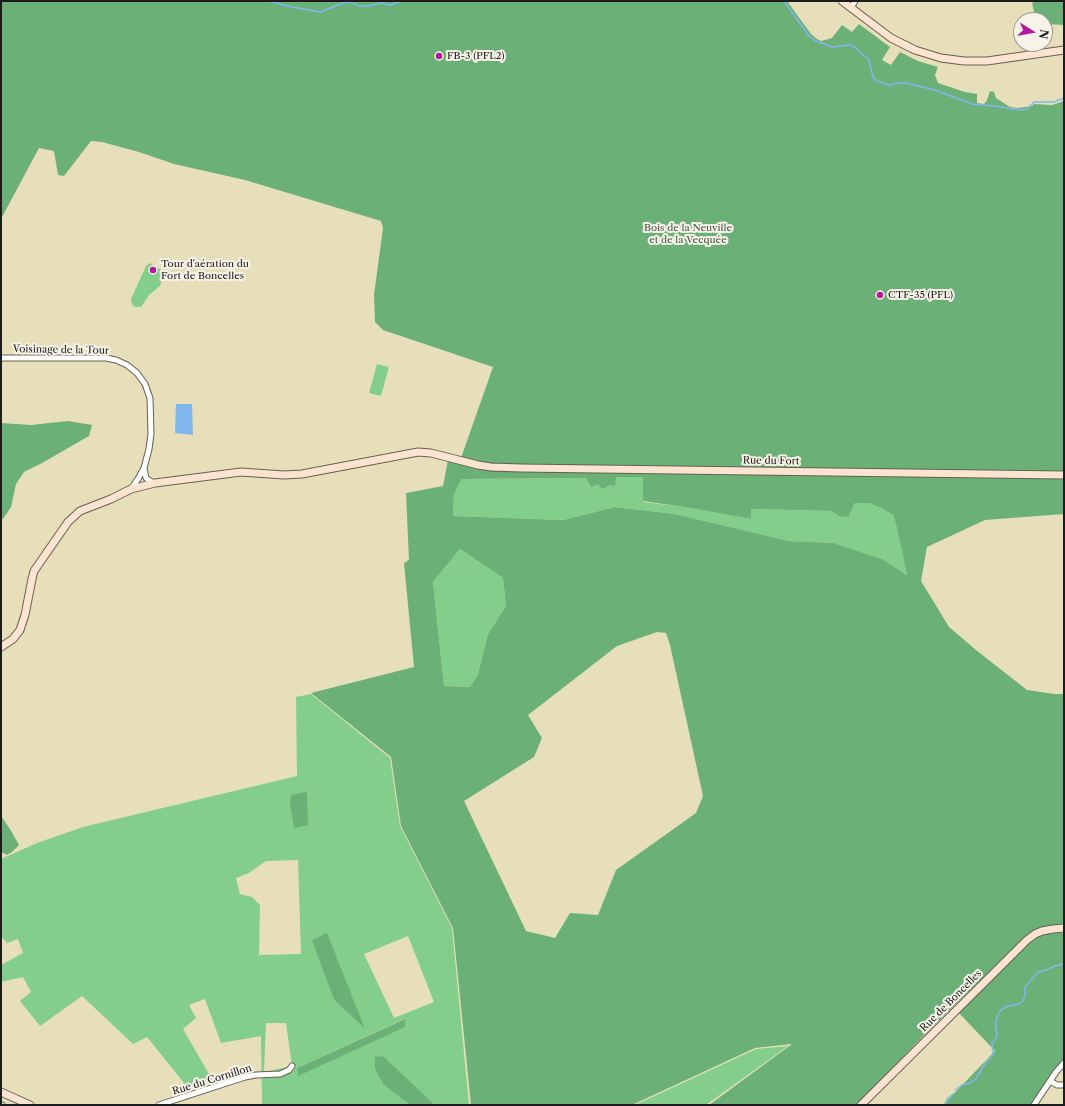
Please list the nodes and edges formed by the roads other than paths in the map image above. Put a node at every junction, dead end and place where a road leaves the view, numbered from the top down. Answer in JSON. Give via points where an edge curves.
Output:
{"nodes":[{"id":1,"x":842,"y":1,"type":"edge"},
{"id":2,"x":855,"y":1,"type":"edge"},
{"id":3,"x":851,"y":8,"type":"junction"},
{"id":4,"x":1064,"y":50,"type":"edge"},
{"id":5,"x":1,"y":358,"type":"edge"},
{"id":6,"x":144,"y":468,"type":"junction"},
{"id":7,"x":1064,"y":475,"type":"edge"},
{"id":8,"x":155,"y":483,"type":"junction"},
{"id":9,"x":131,"y":489,"type":"junction"},
{"id":10,"x":1,"y":647,"type":"edge"},
{"id":11,"x":1064,"y":928,"type":"edge"},
{"id":12,"x":1064,"y":1063,"type":"edge"},
{"id":13,"x":292,"y":1066,"type":"dead end"},
{"id":14,"x":1050,"y":1081,"type":"junction"},
{"id":15,"x":1064,"y":1085,"type":"edge"},
{"id":16,"x":1,"y":1092,"type":"edge"},
{"id":17,"x":30,"y":1105,"type":"edge"},
{"id":18,"x":159,"y":1105,"type":"edge"},
{"id":19,"x":861,"y":1105,"type":"edge"},
{"id":20,"x":1034,"y":1105,"type":"edge"}],
"edges":[{"from":1,"to":3,"type":"street"},
{"from":2,"to":3,"type":"street"},
{"from":3,"to":4,"type":"street","via":[[903,44],[941,58],[987,61]]},
{"from":5,"to":6,"type":"street","name":"Voisinage de la Tour","via":[[106,358],[132,368],[141,378],[150,398],[150,441]]},
{"from":6,"to":8,"type":"street","via":[[146,478]]},
{"from":6,"to":9,"type":"street","name":"Voisinage de la Tour"},
{"from":7,"to":8,"type":"street","name":"Rue du Fort","via":[[522,468],[478,465],[418,452],[302,474],[242,472]]},
{"from":8,"to":9,"type":"street","name":"Rue du Fort"},
{"from":9,"to":10,"type":"street","name":"Rue du Fort","via":[[80,512],[68,522],[34,571],[20,630],[13,639]]},
{"from":11,"to":19,"type":"street","name":"Rue de Boncelles","via":[[1042,931],[1027,940]]},
{"from":12,"to":14,"type":"street"},
{"from":13,"to":18,"type":"street","name":"Rue du Cornillon","via":[[280,1074],[245,1077]]},
{"from":14,"to":15,"type":"street"},
{"from":14,"to":20,"type":"street"},
{"from":16,"to":17,"type":"street"}]}
